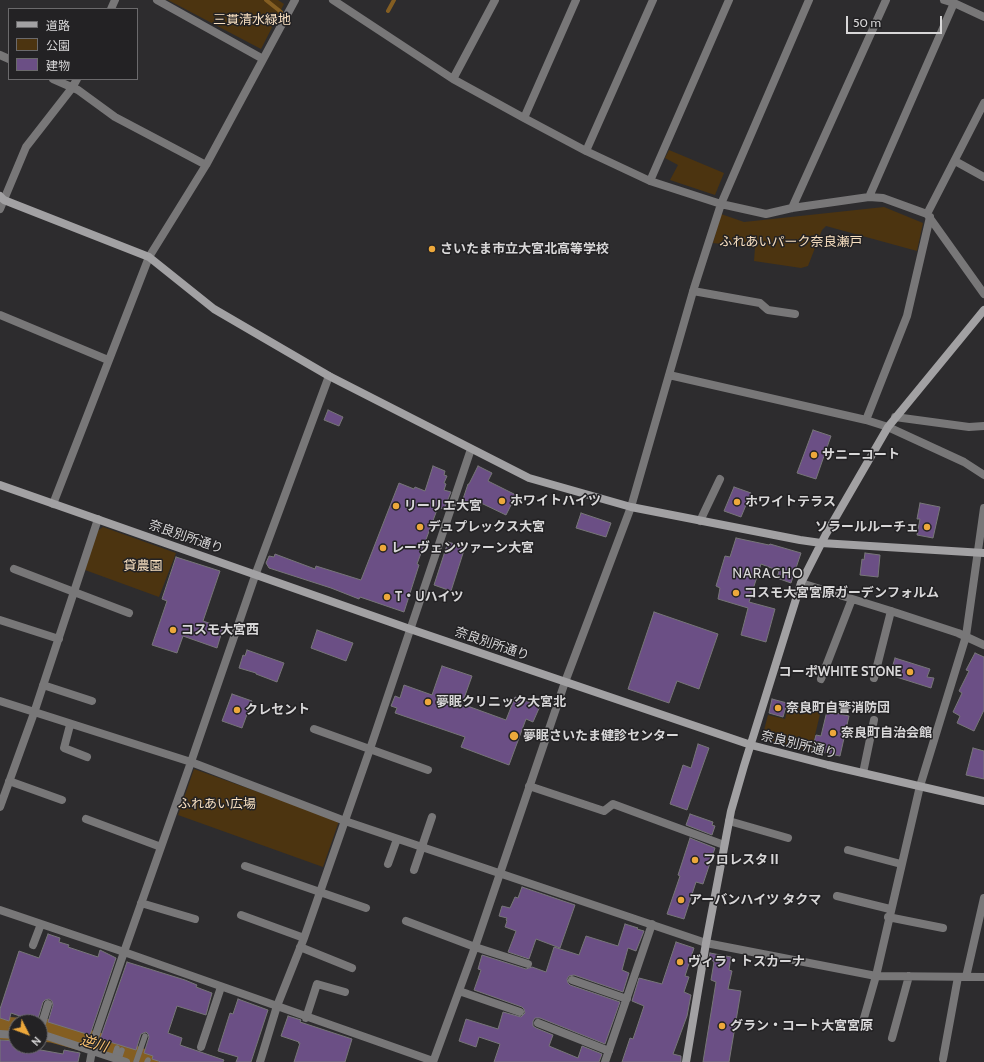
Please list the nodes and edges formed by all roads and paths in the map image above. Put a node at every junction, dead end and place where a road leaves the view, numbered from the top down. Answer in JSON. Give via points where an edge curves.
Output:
{"nodes":[{"id":1,"x":157,"y":0,"type":"edge"},
{"id":2,"x":296,"y":0,"type":"edge"},
{"id":3,"x":333,"y":0,"type":"edge"},
{"id":4,"x":495,"y":0,"type":"edge"},
{"id":5,"x":576,"y":0,"type":"edge"},
{"id":6,"x":653,"y":0,"type":"edge"},
{"id":7,"x":729,"y":0,"type":"edge"},
{"id":8,"x":810,"y":0,"type":"edge"},
{"id":9,"x":886,"y":0,"type":"edge"},
{"id":10,"x":944,"y":0,"type":"edge"},
{"id":11,"x":954,"y":2,"type":"junction"},
{"id":12,"x":984,"y":16,"type":"edge"},
{"id":13,"x":264,"y":59,"type":"junction"},
{"id":14,"x":453,"y":79,"type":"junction"},
{"id":15,"x":55,"y":80,"type":"edge"},
{"id":16,"x":76,"y":80,"type":"edge"},
{"id":17,"x":72,"y":88,"type":"junction"},
{"id":18,"x":984,"y":103,"type":"edge"},
{"id":19,"x":524,"y":118,"type":"junction"},
{"id":20,"x":586,"y":151,"type":"junction"},
{"id":21,"x":955,"y":161,"type":"junction"},
{"id":22,"x":206,"y":165,"type":"junction"},
{"id":23,"x":984,"y":178,"type":"edge"},
{"id":24,"x":650,"y":181,"type":"junction"},
{"id":25,"x":869,"y":197,"type":"junction"},
{"id":26,"x":2,"y":198,"type":"edge"},
{"id":27,"x":720,"y":204,"type":"junction"},
{"id":28,"x":792,"y":208,"type":"junction"},
{"id":29,"x":0,"y":209,"type":"edge"},
{"id":30,"x":928,"y":215,"type":"junction"},
{"id":31,"x":149,"y":257,"type":"junction"},
{"id":32,"x":693,"y":291,"type":"junction"},
{"id":33,"x":984,"y":294,"type":"edge"},
{"id":34,"x":984,"y":310,"type":"edge"},
{"id":35,"x":795,"y":314,"type":"dead end"},
{"id":36,"x":0,"y":315,"type":"edge"},
{"id":37,"x":108,"y":360,"type":"junction"},
{"id":38,"x":670,"y":375,"type":"junction"},
{"id":39,"x":329,"y":376,"type":"junction"},
{"id":40,"x":895,"y":417,"type":"junction"},
{"id":41,"x":866,"y":420,"type":"junction"},
{"id":42,"x":984,"y":426,"type":"edge"},
{"id":43,"x":888,"y":427,"type":"junction"},
{"id":44,"x":471,"y":449,"type":"junction"},
{"id":45,"x":984,"y":475,"type":"edge"},
{"id":46,"x":720,"y":479,"type":"dead end"},
{"id":47,"x":0,"y":485,"type":"edge"},
{"id":48,"x":53,"y":504,"type":"junction"},
{"id":49,"x":631,"y":507,"type":"junction"},
{"id":50,"x":984,"y":508,"type":"edge"},
{"id":51,"x":98,"y":519,"type":"junction"},
{"id":52,"x":700,"y":521,"type":"junction"},
{"id":53,"x":821,"y":543,"type":"junction"},
{"id":54,"x":980,"y":553,"type":"edge"},
{"id":55,"x":14,"y":569,"type":"dead end"},
{"id":56,"x":256,"y":574,"type":"junction"},
{"id":57,"x":801,"y":583,"type":"junction"},
{"id":58,"x":74,"y":593,"type":"junction"},
{"id":59,"x":852,"y":599,"type":"junction"},
{"id":60,"x":891,"y":611,"type":"junction"},
{"id":61,"x":129,"y":613,"type":"dead end"},
{"id":62,"x":0,"y":620,"type":"edge"},
{"id":63,"x":410,"y":628,"type":"junction"},
{"id":64,"x":966,"y":636,"type":"junction"},
{"id":65,"x":59,"y":639,"type":"junction"},
{"id":66,"x":984,"y":644,"type":"edge"},
{"id":67,"x":874,"y":678,"type":"dead end"},
{"id":68,"x":821,"y":679,"type":"dead end"},
{"id":69,"x":565,"y":682,"type":"junction"},
{"id":70,"x":43,"y":685,"type":"junction"},
{"id":71,"x":0,"y":701,"type":"edge"},
{"id":72,"x":92,"y":701,"type":"dead end"},
{"id":73,"x":34,"y":713,"type":"junction"},
{"id":74,"x":874,"y":720,"type":"dead end"},
{"id":75,"x":70,"y":725,"type":"junction"},
{"id":76,"x":314,"y":729,"type":"dead end"},
{"id":77,"x":751,"y":745,"type":"junction"},
{"id":78,"x":370,"y":749,"type":"junction"},
{"id":79,"x":87,"y":758,"type":"dead end"},
{"id":80,"x":191,"y":762,"type":"junction"},
{"id":81,"x":428,"y":770,"type":"dead end"},
{"id":82,"x":863,"y":773,"type":"junction"},
{"id":83,"x":9,"y":781,"type":"junction"},
{"id":84,"x":529,"y":786,"type":"junction"},
{"id":85,"x":920,"y":786,"type":"junction"},
{"id":86,"x":62,"y":800,"type":"dead end"},
{"id":87,"x":984,"y":801,"type":"edge"},
{"id":88,"x":0,"y":807,"type":"edge"},
{"id":89,"x":432,"y":817,"type":"dead end"},
{"id":90,"x":86,"y":819,"type":"dead end"},
{"id":91,"x":345,"y":821,"type":"junction"},
{"id":92,"x":729,"y":821,"type":"junction"},
{"id":93,"x":788,"y":838,"type":"dead end"},
{"id":94,"x":397,"y":839,"type":"junction"},
{"id":95,"x":724,"y":846,"type":"junction"},
{"id":96,"x":161,"y":847,"type":"junction"},
{"id":97,"x":422,"y":847,"type":"junction"},
{"id":98,"x":848,"y":850,"type":"dead end"},
{"id":99,"x":388,"y":864,"type":"dead end"},
{"id":100,"x":901,"y":864,"type":"junction"},
{"id":101,"x":245,"y":866,"type":"dead end"},
{"id":102,"x":414,"y":870,"type":"dead end"},
{"id":103,"x":500,"y":874,"type":"junction"},
{"id":104,"x":320,"y":893,"type":"junction"},
{"id":105,"x":837,"y":896,"type":"dead end"},
{"id":106,"x":984,"y":898,"type":"edge"},
{"id":107,"x":141,"y":903,"type":"junction"},
{"id":108,"x":366,"y":908,"type":"dead end"},
{"id":109,"x":0,"y":910,"type":"edge"},
{"id":110,"x":889,"y":913,"type":"junction"},
{"id":111,"x":241,"y":915,"type":"dead end"},
{"id":112,"x":195,"y":919,"type":"dead end"},
{"id":113,"x":406,"y":921,"type":"dead end"},
{"id":114,"x":41,"y":924,"type":"junction"},
{"id":115,"x":652,"y":924,"type":"junction"},
{"id":116,"x":943,"y":928,"type":"dead end"},
{"id":117,"x":304,"y":938,"type":"junction"},
{"id":118,"x":706,"y":943,"type":"junction"},
{"id":119,"x":33,"y":945,"type":"dead end"},
{"id":120,"x":475,"y":946,"type":"junction"},
{"id":121,"x":300,"y":947,"type":"junction"},
{"id":122,"x":124,"y":952,"type":"junction"},
{"id":123,"x":528,"y":964,"type":"dead end"},
{"id":124,"x":352,"y":968,"type":"dead end"},
{"id":125,"x":876,"y":976,"type":"junction"},
{"id":126,"x":909,"y":976,"type":"junction"},
{"id":127,"x":962,"y":977,"type":"junction"},
{"id":128,"x":984,"y":977,"type":"edge"},
{"id":129,"x":572,"y":980,"type":"dead end"},
{"id":130,"x":221,"y":987,"type":"junction"},
{"id":131,"x":459,"y":991,"type":"junction"},
{"id":132,"x":345,"y":992,"type":"dead end"},
{"id":133,"x":627,"y":999,"type":"junction"},
{"id":134,"x":48,"y":1004,"type":"dead end"},
{"id":135,"x":277,"y":1006,"type":"junction"},
{"id":136,"x":520,"y":1012,"type":"dead end"},
{"id":137,"x":45,"y":1014,"type":"edge"},
{"id":138,"x":306,"y":1018,"type":"junction"},
{"id":139,"x":538,"y":1023,"type":"dead end"},
{"id":140,"x":862,"y":1025,"type":"dead end"},
{"id":141,"x":48,"y":1036,"type":"edge"},
{"id":142,"x":145,"y":1036,"type":"dead end"},
{"id":143,"x":892,"y":1038,"type":"dead end"},
{"id":144,"x":93,"y":1045,"type":"junction"},
{"id":145,"x":201,"y":1047,"type":"dead end"},
{"id":146,"x":120,"y":1049,"type":"dead end"},
{"id":147,"x":609,"y":1051,"type":"junction"},
{"id":148,"x":119,"y":1058,"type":"edge"},
{"id":149,"x":944,"y":1059,"type":"dead end"},
{"id":150,"x":90,"y":1062,"type":"edge"},
{"id":151,"x":136,"y":1062,"type":"edge"},
{"id":152,"x":260,"y":1062,"type":"edge"},
{"id":153,"x":433,"y":1062,"type":"edge"},
{"id":154,"x":605,"y":1062,"type":"edge"},
{"id":155,"x":686,"y":1062,"type":"edge"}],
"edges":[{"from":1,"to":13,"type":"street"},
{"from":2,"to":13,"type":"street"},
{"from":3,"to":14,"type":"street"},
{"from":4,"to":14,"type":"street"},
{"from":5,"to":19,"type":"street"},
{"from":6,"to":20,"type":"street"},
{"from":7,"to":24,"type":"street"},
{"from":8,"to":27,"type":"street"},
{"from":9,"to":28,"type":"street"},
{"from":10,"to":11,"type":"street"},
{"from":11,"to":12,"type":"street"},
{"from":11,"to":25,"type":"street"},
{"from":13,"to":22,"type":"street"},
{"from":14,"to":19,"type":"street"},
{"from":15,"to":17,"type":"street"},
{"from":16,"to":17,"type":"street"},
{"from":17,"to":22,"type":"street","via":[[115,117]]},
{"from":17,"to":26,"type":"street","via":[[26,148]]},
{"from":18,"to":21,"type":"street"},
{"from":19,"to":20,"type":"street"},
{"from":20,"to":24,"type":"street"},
{"from":21,"to":23,"type":"street"},
{"from":21,"to":30,"type":"street"},
{"from":22,"to":31,"type":"street"},
{"from":24,"to":27,"type":"street"},
{"from":25,"to":28,"type":"street"},
{"from":25,"to":30,"type":"street","via":[[882,198]]},
{"from":26,"to":29,"type":"street"},
{"from":26,"to":31,"type":"street"},
{"from":27,"to":28,"type":"street","via":[[766,214]]},
{"from":27,"to":32,"type":"street"},
{"from":30,"to":33,"type":"street"},
{"from":30,"to":41,"type":"street","via":[[907,316]]},
{"from":31,"to":37,"type":"street"},
{"from":31,"to":39,"type":"street","via":[[214,309]]},
{"from":32,"to":35,"type":"street","via":[[760,303],[768,310]]},
{"from":32,"to":38,"type":"street"},
{"from":34,"to":40,"type":"street"},
{"from":36,"to":37,"type":"street"},
{"from":37,"to":48,"type":"street"},
{"from":38,"to":41,"type":"street"},
{"from":38,"to":49,"type":"street"},
{"from":39,"to":44,"type":"street"},
{"from":39,"to":56,"type":"street"},
{"from":40,"to":42,"type":"street","via":[[970,427]]},
{"from":40,"to":43,"type":"street"},
{"from":41,"to":43,"type":"street"},
{"from":43,"to":45,"type":"street","via":[[964,462]]},
{"from":43,"to":53,"type":"street"},
{"from":44,"to":49,"type":"street","via":[[529,478]]},
{"from":44,"to":63,"type":"street"},
{"from":46,"to":52,"type":"street"},
{"from":47,"to":48,"type":"street","name":"奈良別所通り"},
{"from":48,"to":51,"type":"street","name":"奈良別所通り"},
{"from":49,"to":52,"type":"street"},
{"from":49,"to":69,"type":"street"},
{"from":50,"to":54,"type":"street"},
{"from":51,"to":56,"type":"street","name":"奈良別所通り"},
{"from":51,"to":58,"type":"street"},
{"from":52,"to":53,"type":"street"},
{"from":53,"to":54,"type":"street"},
{"from":53,"to":57,"type":"street"},
{"from":54,"to":64,"type":"street"},
{"from":55,"to":58,"type":"street"},
{"from":56,"to":63,"type":"street","name":"奈良別所通り"},
{"from":56,"to":80,"type":"street"},
{"from":57,"to":59,"type":"street"},
{"from":57,"to":77,"type":"street"},
{"from":58,"to":61,"type":"street"},
{"from":58,"to":65,"type":"street"},
{"from":59,"to":60,"type":"street"},
{"from":59,"to":68,"type":"street"},
{"from":60,"to":64,"type":"street"},
{"from":60,"to":67,"type":"street"},
{"from":62,"to":65,"type":"street"},
{"from":63,"to":69,"type":"street","name":"奈良別所通り"},
{"from":63,"to":78,"type":"street"},
{"from":64,"to":66,"type":"street"},
{"from":64,"to":85,"type":"street"},
{"from":65,"to":70,"type":"street"},
{"from":69,"to":77,"type":"street","name":"奈良別所通り"},
{"from":69,"to":84,"type":"street"},
{"from":70,"to":72,"type":"street"},
{"from":70,"to":73,"type":"street"},
{"from":71,"to":73,"type":"street"},
{"from":73,"to":75,"type":"street"},
{"from":73,"to":83,"type":"street"},
{"from":74,"to":82,"type":"street"},
{"from":75,"to":79,"type":"street","via":[[64,748]]},
{"from":75,"to":80,"type":"street"},
{"from":76,"to":78,"type":"street"},
{"from":77,"to":82,"type":"street","name":"奈良別所通り"},
{"from":77,"to":92,"type":"street"},
{"from":78,"to":81,"type":"street"},
{"from":78,"to":91,"type":"street"},
{"from":80,"to":91,"type":"street"},
{"from":80,"to":96,"type":"street"},
{"from":82,"to":85,"type":"street","name":"奈良別所通り"},
{"from":83,"to":86,"type":"street"},
{"from":83,"to":88,"type":"street"},
{"from":84,"to":95,"type":"street","via":[[604,811],[614,804]]},
{"from":84,"to":103,"type":"street"},
{"from":85,"to":87,"type":"street","name":"奈良別所通り"},
{"from":85,"to":100,"type":"street"},
{"from":89,"to":97,"type":"street"},
{"from":90,"to":96,"type":"street"},
{"from":91,"to":94,"type":"street"},
{"from":91,"to":104,"type":"street"},
{"from":92,"to":93,"type":"street"},
{"from":92,"to":95,"type":"street"},
{"from":94,"to":97,"type":"street"},
{"from":94,"to":99,"type":"street"},
{"from":95,"to":118,"type":"street"},
{"from":96,"to":107,"type":"street"},
{"from":97,"to":102,"type":"street"},
{"from":97,"to":103,"type":"street"},
{"from":98,"to":100,"type":"street"},
{"from":100,"to":110,"type":"street"},
{"from":101,"to":104,"type":"street"},
{"from":103,"to":115,"type":"street"},
{"from":103,"to":120,"type":"street"},
{"from":104,"to":108,"type":"street"},
{"from":104,"to":117,"type":"street"},
{"from":105,"to":110,"type":"street"},
{"from":106,"to":127,"type":"street"},
{"from":107,"to":112,"type":"street"},
{"from":107,"to":122,"type":"street"},
{"from":109,"to":114,"type":"street"},
{"from":110,"to":116,"type":"street"},
{"from":110,"to":125,"type":"street"},
{"from":111,"to":117,"type":"street"},
{"from":113,"to":120,"type":"street"},
{"from":114,"to":119,"type":"street"},
{"from":114,"to":122,"type":"street"},
{"from":115,"to":118,"type":"street"},
{"from":115,"to":133,"type":"street"},
{"from":117,"to":121,"type":"street"},
{"from":118,"to":125,"type":"street"},
{"from":118,"to":155,"type":"street"},
{"from":120,"to":123,"type":"street"},
{"from":120,"to":131,"type":"street"},
{"from":121,"to":124,"type":"street"},
{"from":121,"to":135,"type":"street"},
{"from":122,"to":130,"type":"street"},
{"from":122,"to":144,"type":"street"},
{"from":125,"to":126,"type":"street"},
{"from":125,"to":140,"type":"street"},
{"from":126,"to":127,"type":"street"},
{"from":126,"to":143,"type":"street"},
{"from":127,"to":128,"type":"street"},
{"from":127,"to":149,"type":"street"},
{"from":129,"to":133,"type":"street"},
{"from":130,"to":135,"type":"street"},
{"from":130,"to":145,"type":"street"},
{"from":131,"to":136,"type":"street"},
{"from":131,"to":153,"type":"street"},
{"from":132,"to":138,"type":"street","via":[[318,984]]},
{"from":133,"to":147,"type":"street"},
{"from":134,"to":137,"type":"street"},
{"from":135,"to":138,"type":"street"},
{"from":135,"to":152,"type":"street"},
{"from":138,"to":153,"type":"street"},
{"from":139,"to":147,"type":"street"},
{"from":141,"to":144,"type":"street"},
{"from":142,"to":151,"type":"lane"},
{"from":144,"to":148,"type":"street"},
{"from":144,"to":150,"type":"street"},
{"from":146,"to":148,"type":"lane"},
{"from":147,"to":154,"type":"street"}]}
